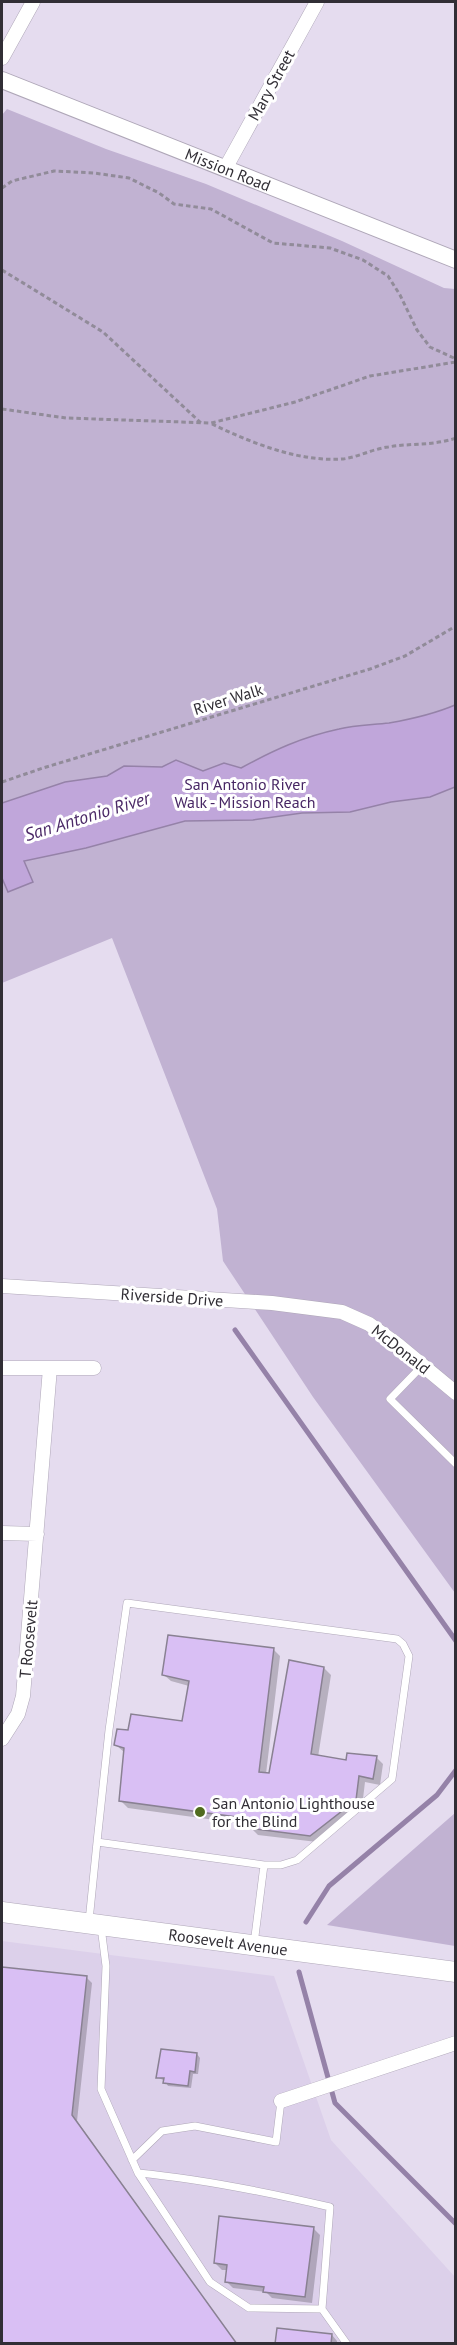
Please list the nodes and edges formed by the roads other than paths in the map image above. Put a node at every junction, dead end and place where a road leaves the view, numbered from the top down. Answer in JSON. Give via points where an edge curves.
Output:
{"nodes":[{"id":1,"x":33,"y":2,"type":"edge"},
{"id":2,"x":317,"y":2,"type":"edge"},
{"id":3,"x":2,"y":58,"type":"edge"},
{"id":4,"x":2,"y":80,"type":"edge"},
{"id":5,"x":225,"y":170,"type":"junction"},
{"id":6,"x":456,"y":260,"type":"edge"},
{"id":7,"x":2,"y":1286,"type":"edge"},
{"id":8,"x":342,"y":1312,"type":"joint"},
{"id":9,"x":422,"y":1365,"type":"junction"},
{"id":10,"x":2,"y":1368,"type":"edge"},
{"id":11,"x":50,"y":1368,"type":"junction"},
{"id":12,"x":94,"y":1368,"type":"dead end"},
{"id":13,"x":456,"y":1394,"type":"edge"},
{"id":14,"x":456,"y":1464,"type":"edge"},
{"id":15,"x":2,"y":1533,"type":"edge"},
{"id":16,"x":37,"y":1534,"type":"junction"},
{"id":17,"x":2,"y":1739,"type":"edge"},
{"id":18,"x":97,"y":1842,"type":"junction"},
{"id":19,"x":264,"y":1865,"type":"junction"},
{"id":20,"x":2,"y":1912,"type":"edge"},
{"id":21,"x":95,"y":1923,"type":"junction"},
{"id":22,"x":254,"y":1944,"type":"junction"},
{"id":23,"x":456,"y":1972,"type":"edge"},
{"id":24,"x":456,"y":2043,"type":"edge"},
{"id":25,"x":281,"y":2102,"type":"joint"},
{"id":26,"x":132,"y":2160,"type":"junction"},
{"id":27,"x":138,"y":2173,"type":"junction"},
{"id":28,"x":322,"y":2310,"type":"junction"},
{"id":29,"x":347,"y":2343,"type":"edge"}],
"edges":[{"from":1,"to":3,"type":"street"},
{"from":2,"to":5,"type":"street","name":"Mary Street"},
{"from":4,"to":5,"type":"street","name":"Mission Road"},
{"from":5,"to":6,"type":"street","name":"Mission Road"},
{"from":7,"to":8,"type":"street","name":"Riverside Drive","via":[[272,1303]]},
{"from":8,"to":9,"type":"street","name":"McDonald","via":[[369,1324]]},
{"from":9,"to":13,"type":"street","name":"McDonald"},
{"from":9,"to":14,"type":"lane","via":[[390,1399]]},
{"from":10,"to":11,"type":"street"},
{"from":11,"to":12,"type":"street"},
{"from":11,"to":16,"type":"street","name":"T Roosevelt"},
{"from":15,"to":16,"type":"street"},
{"from":16,"to":17,"type":"street","name":"T Roosevelt","via":[[23,1696],[18,1714]]},
{"from":18,"to":19,"type":"lane"},
{"from":18,"to":19,"type":"lane","via":[[127,1603],[397,1639],[409,1656],[392,1779],[297,1860]]},
{"from":18,"to":21,"type":"lane"},
{"from":19,"to":22,"type":"lane"},
{"from":20,"to":21,"type":"main road","name":"Roosevelt Avenue"},
{"from":21,"to":22,"type":"main road","name":"Roosevelt Avenue"},
{"from":21,"to":26,"type":"lane","via":[[106,1966],[101,2090]]},
{"from":22,"to":23,"type":"main road","name":"Roosevelt Avenue"},
{"from":24,"to":25,"type":"street"},
{"from":25,"to":26,"type":"lane","via":[[276,2142],[195,2126],[162,2131]]},
{"from":26,"to":27,"type":"lane"},
{"from":27,"to":28,"type":"lane","via":[[210,2282],[249,2308]]},
{"from":27,"to":28,"type":"lane","via":[[248,2188],[330,2207]]},
{"from":28,"to":29,"type":"lane"}]}
